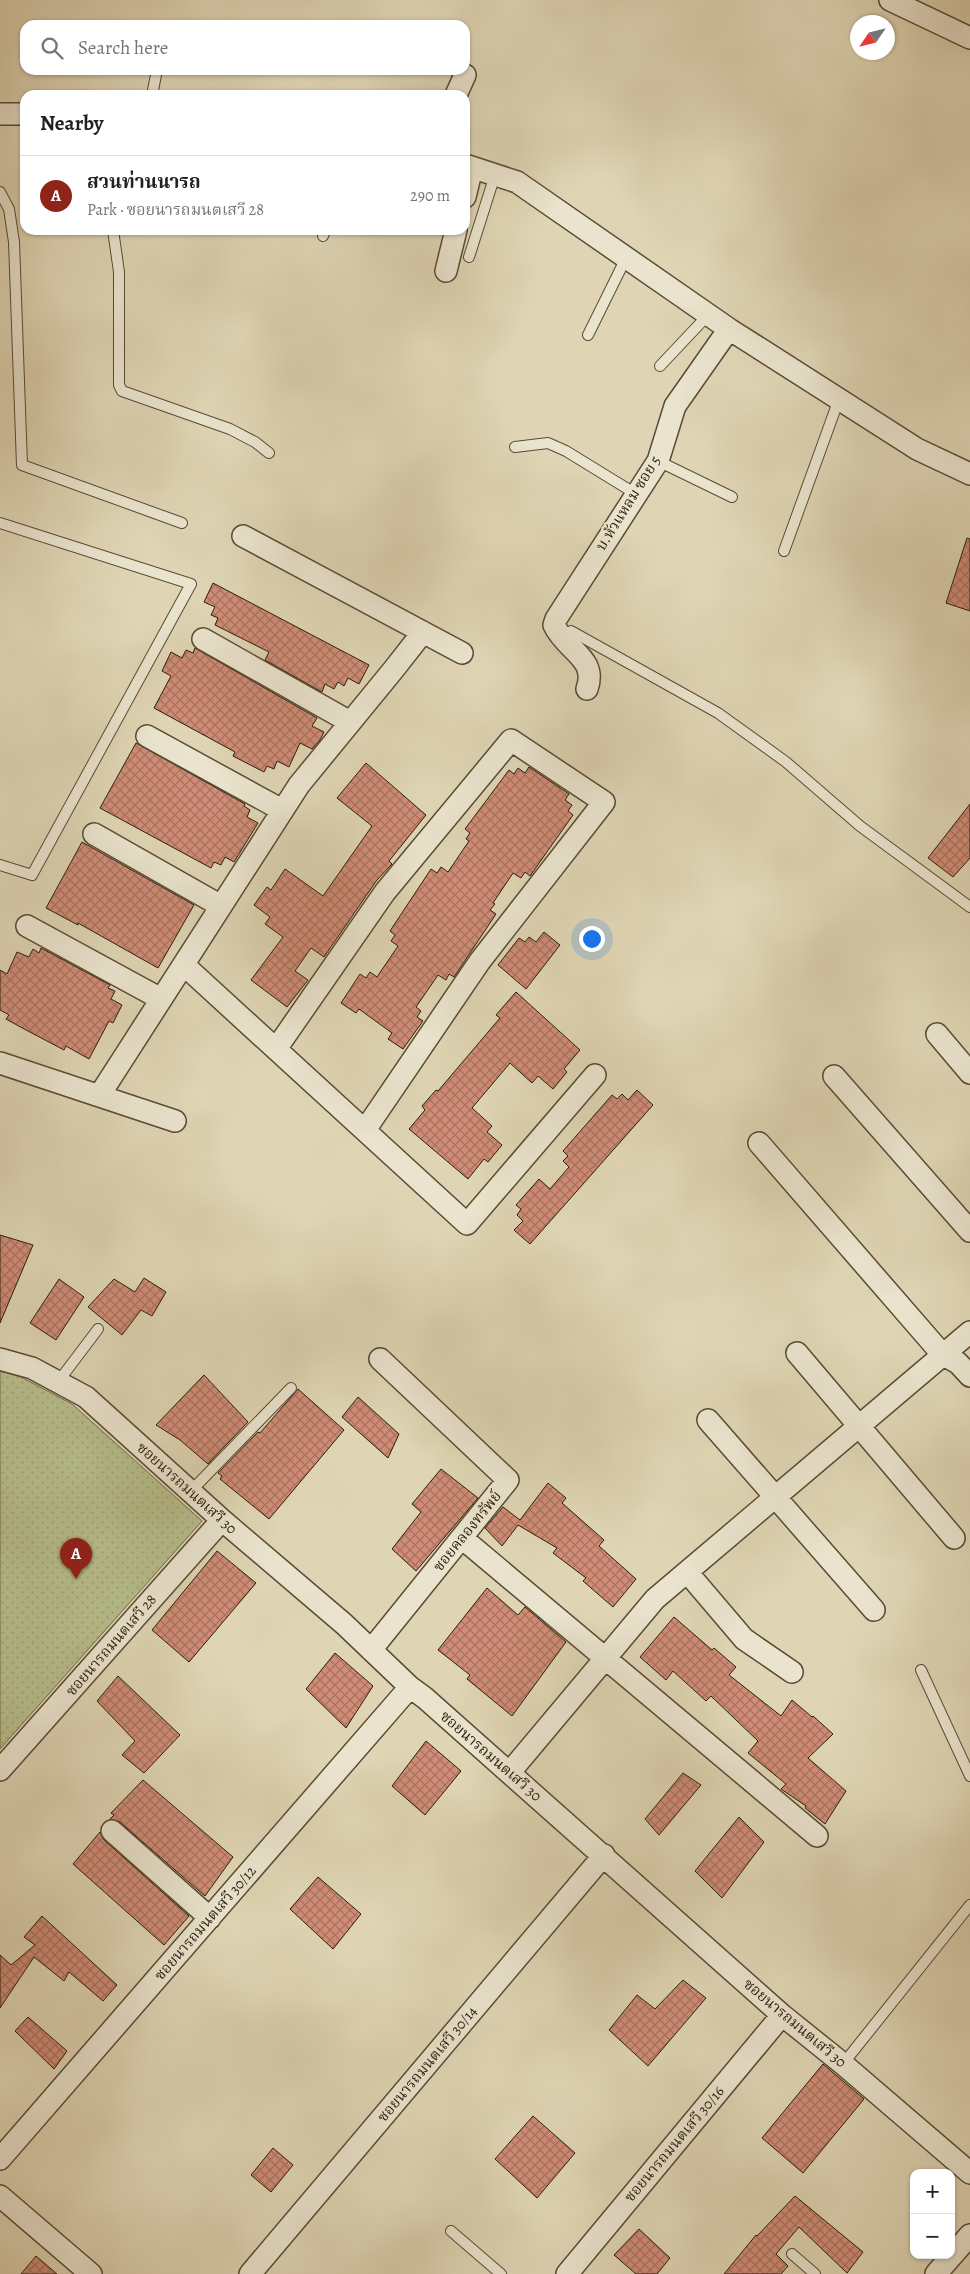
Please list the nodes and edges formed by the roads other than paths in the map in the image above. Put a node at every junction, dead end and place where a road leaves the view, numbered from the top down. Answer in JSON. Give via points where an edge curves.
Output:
{"nodes":[{"id":1,"x":890,"y":0,"type":"edge"},
{"id":2,"x":970,"y":38,"type":"edge"},
{"id":3,"x":156,"y":75,"type":"edge"},
{"id":4,"x":465,"y":75,"type":"dead end"},
{"id":5,"x":153,"y":90,"type":"edge"},
{"id":6,"x":458,"y":90,"type":"edge"},
{"id":7,"x":0,"y":114,"type":"edge"},
{"id":8,"x":20,"y":114,"type":"edge"},
{"id":9,"x":470,"y":166,"type":"edge"},
{"id":10,"x":495,"y":175,"type":"junction"},
{"id":11,"x":0,"y":192,"type":"edge"},
{"id":12,"x":114,"y":235,"type":"edge"},
{"id":13,"x":455,"y":235,"type":"edge"},
{"id":14,"x":469,"y":257,"type":"dead end"},
{"id":15,"x":626,"y":258,"type":"junction"},
{"id":16,"x":446,"y":271,"type":"dead end"},
{"id":17,"x":708,"y":315,"type":"junction"},
{"id":18,"x":729,"y":329,"type":"junction"},
{"id":19,"x":588,"y":335,"type":"dead end"},
{"id":20,"x":660,"y":366,"type":"dead end"},
{"id":21,"x":838,"y":399,"type":"junction"},
{"id":22,"x":515,"y":447,"type":"dead end"},
{"id":23,"x":268,"y":454,"type":"dead end"},
{"id":24,"x":658,"y":460,"type":"junction"},
{"id":25,"x":970,"y":474,"type":"edge"},
{"id":26,"x":636,"y":494,"type":"junction"},
{"id":27,"x":732,"y":497,"type":"dead end"},
{"id":28,"x":0,"y":523,"type":"edge"},
{"id":29,"x":182,"y":523,"type":"dead end"},
{"id":30,"x":242,"y":536,"type":"dead end"},
{"id":31,"x":784,"y":551,"type":"dead end"},
{"id":32,"x":571,"y":631,"type":"dead end"},
{"id":33,"x":423,"y":632,"type":"junction"},
{"id":34,"x":203,"y":639,"type":"dead end"},
{"id":35,"x":462,"y":653,"type":"dead end"},
{"id":36,"x":587,"y":690,"type":"dead end"},
{"id":37,"x":350,"y":722,"type":"junction"},
{"id":38,"x":147,"y":736,"type":"dead end"},
{"id":39,"x":282,"y":810,"type":"junction"},
{"id":40,"x":94,"y":834,"type":"dead end"},
{"id":41,"x":0,"y":865,"type":"edge"},
{"id":42,"x":221,"y":906,"type":"junction"},
{"id":43,"x":970,"y":907,"type":"edge"},
{"id":44,"x":27,"y":926,"type":"dead end"},
{"id":45,"x":184,"y":965,"type":"junction"},
{"id":46,"x":161,"y":999,"type":"junction"},
{"id":47,"x":937,"y":1034,"type":"dead end"},
{"id":48,"x":276,"y":1049,"type":"junction"},
{"id":49,"x":0,"y":1063,"type":"edge"},
{"id":50,"x":970,"y":1073,"type":"edge"},
{"id":51,"x":595,"y":1075,"type":"dead end"},
{"id":52,"x":834,"y":1076,"type":"dead end"},
{"id":53,"x":100,"y":1096,"type":"junction"},
{"id":54,"x":175,"y":1121,"type":"dead end"},
{"id":55,"x":365,"y":1130,"type":"junction"},
{"id":56,"x":759,"y":1143,"type":"dead end"},
{"id":57,"x":970,"y":1231,"type":"edge"},
{"id":58,"x":98,"y":1329,"type":"dead end"},
{"id":59,"x":970,"y":1332,"type":"edge"},
{"id":60,"x":797,"y":1353,"type":"dead end"},
{"id":61,"x":942,"y":1354,"type":"junction"},
{"id":62,"x":0,"y":1359,"type":"edge"},
{"id":63,"x":380,"y":1359,"type":"dead end"},
{"id":64,"x":970,"y":1376,"type":"edge"},
{"id":65,"x":58,"y":1382,"type":"junction"},
{"id":66,"x":291,"y":1388,"type":"dead end"},
{"id":67,"x":708,"y":1420,"type":"dead end"},
{"id":68,"x":858,"y":1426,"type":"junction"},
{"id":69,"x":190,"y":1492,"type":"junction"},
{"id":70,"x":775,"y":1497,"type":"junction"},
{"id":71,"x":222,"y":1520,"type":"junction"},
{"id":72,"x":462,"y":1538,"type":"junction"},
{"id":73,"x":954,"y":1538,"type":"dead end"},
{"id":74,"x":687,"y":1572,"type":"junction"},
{"id":75,"x":874,"y":1610,"type":"dead end"},
{"id":76,"x":371,"y":1650,"type":"junction"},
{"id":77,"x":606,"y":1658,"type":"junction"},
{"id":78,"x":921,"y":1670,"type":"dead end"},
{"id":79,"x":792,"y":1672,"type":"dead end"},
{"id":80,"x":410,"y":1687,"type":"junction"},
{"id":81,"x":0,"y":1770,"type":"edge"},
{"id":82,"x":510,"y":1772,"type":"junction"},
{"id":83,"x":970,"y":1776,"type":"edge"},
{"id":84,"x":112,"y":1831,"type":"dead end"},
{"id":85,"x":817,"y":1836,"type":"dead end"},
{"id":86,"x":604,"y":1855,"type":"junction"},
{"id":87,"x":970,"y":1905,"type":"edge"},
{"id":88,"x":210,"y":1918,"type":"junction"},
{"id":89,"x":782,"y":2015,"type":"junction"},
{"id":90,"x":843,"y":2064,"type":"junction"},
{"id":91,"x":0,"y":2159,"type":"edge"},
{"id":92,"x":970,"y":2173,"type":"edge"},
{"id":93,"x":0,"y":2196,"type":"edge"},
{"id":94,"x":451,"y":2231,"type":"dead end"},
{"id":95,"x":970,"y":2234,"type":"edge"},
{"id":96,"x":792,"y":2254,"type":"dead end"},
{"id":97,"x":91,"y":2274,"type":"edge"},
{"id":98,"x":250,"y":2274,"type":"edge"},
{"id":99,"x":502,"y":2274,"type":"edge"},
{"id":100,"x":567,"y":2274,"type":"edge"},
{"id":101,"x":815,"y":2274,"type":"edge"},
{"id":102,"x":936,"y":2274,"type":"edge"}],
"edges":[{"from":1,"to":2,"type":"street"},
{"from":3,"to":5,"type":"lane"},
{"from":4,"to":6,"type":"street"},
{"from":7,"to":8,"type":"street"},
{"from":9,"to":10,"type":"street"},
{"from":10,"to":14,"type":"lane"},
{"from":10,"to":15,"type":"street","via":[[517,182]]},
{"from":11,"to":29,"type":"lane","via":[[9,209],[14,242],[22,465]]},
{"from":12,"to":23,"type":"lane","via":[[119,272],[119,386],[122,391],[230,429]]},
{"from":13,"to":16,"type":"street"},
{"from":15,"to":17,"type":"street"},
{"from":15,"to":19,"type":"lane"},
{"from":17,"to":18,"type":"street"},
{"from":17,"to":20,"type":"lane"},
{"from":18,"to":21,"type":"street"},
{"from":18,"to":24,"type":"street","name":"บ.หัวแหลม ซอย 5","via":[[675,406]]},
{"from":21,"to":25,"type":"street","via":[[917,449]]},
{"from":21,"to":31,"type":"lane"},
{"from":22,"to":26,"type":"lane","via":[[548,443]]},
{"from":24,"to":26,"type":"street","name":"บ.หัวแหลม ซอย 5"},
{"from":24,"to":27,"type":"lane"},
{"from":26,"to":36,"type":"street","name":"บ.หัวแหลม ซอย 5","via":[[554,625],[558,634],[590,668]]},
{"from":28,"to":41,"type":"lane","via":[[191,584],[32,875]]},
{"from":30,"to":33,"type":"street"},
{"from":32,"to":43,"type":"lane","via":[[718,714],[786,762],[860,826]]},
{"from":33,"to":35,"type":"street"},
{"from":33,"to":37,"type":"street"},
{"from":34,"to":37,"type":"street"},
{"from":37,"to":39,"type":"street","via":[[298,785]]},
{"from":38,"to":39,"type":"street"},
{"from":39,"to":42,"type":"street"},
{"from":40,"to":42,"type":"street"},
{"from":42,"to":45,"type":"street"},
{"from":44,"to":46,"type":"street"},
{"from":45,"to":46,"type":"street"},
{"from":45,"to":48,"type":"street"},
{"from":46,"to":53,"type":"street"},
{"from":47,"to":50,"type":"street"},
{"from":48,"to":55,"type":"street"},
{"from":48,"to":55,"type":"street","via":[[385,892],[511,740],[604,802],[480,960]]},
{"from":49,"to":53,"type":"street"},
{"from":51,"to":55,"type":"street","via":[[467,1224]]},
{"from":52,"to":57,"type":"street"},
{"from":53,"to":54,"type":"street"},
{"from":56,"to":61,"type":"street"},
{"from":58,"to":65,"type":"lane"},
{"from":59,"to":61,"type":"street"},
{"from":60,"to":68,"type":"street"},
{"from":61,"to":64,"type":"street","via":[[958,1363]]},
{"from":61,"to":68,"type":"street"},
{"from":62,"to":65,"type":"street","name":"ซอยนารถมนตเสวี 30","via":[[32,1368]]},
{"from":63,"to":72,"type":"street","name":"ซอยคลองทรัพย์","via":[[508,1480]]},
{"from":65,"to":69,"type":"street","name":"ซอยนารถมนตเสวี 30","via":[[86,1397]]},
{"from":66,"to":69,"type":"lane"},
{"from":67,"to":70,"type":"street"},
{"from":68,"to":70,"type":"street"},
{"from":68,"to":73,"type":"street"},
{"from":69,"to":71,"type":"street","name":"ซอยนารถมนตเสวี 30"},
{"from":70,"to":74,"type":"street"},
{"from":70,"to":75,"type":"street"},
{"from":71,"to":76,"type":"street","name":"ซอยนารถมนตเสวี 30"},
{"from":71,"to":81,"type":"street","name":"ซอยนารถมนตเสวี 28"},
{"from":72,"to":76,"type":"street","name":"ซอยคลองทรัพย์"},
{"from":72,"to":77,"type":"street"},
{"from":74,"to":77,"type":"street","via":[[655,1599]]},
{"from":74,"to":79,"type":"street","via":[[744,1639]]},
{"from":76,"to":80,"type":"street","name":"ซอยนารถมนตเสวี 30"},
{"from":77,"to":82,"type":"street"},
{"from":77,"to":85,"type":"street"},
{"from":78,"to":83,"type":"lane"},
{"from":80,"to":82,"type":"street","name":"ซอยนารถมนตเสวี 30"},
{"from":80,"to":88,"type":"street","name":"ซอยนารถมนตเสวี 30/12"},
{"from":82,"to":86,"type":"street","name":"ซอยนารถมนตเสวี 30"},
{"from":84,"to":88,"type":"street"},
{"from":86,"to":89,"type":"street","name":"ซอยนารถมนตเสวี 30"},
{"from":86,"to":98,"type":"street","name":"ซอยนารถมนตเสวี 30/14"},
{"from":87,"to":90,"type":"lane"},
{"from":88,"to":91,"type":"street","name":"ซอยนารถมนตเสวี 30/12"},
{"from":89,"to":90,"type":"street","name":"ซอยนารถมนตเสวี 30"},
{"from":89,"to":100,"type":"street","name":"ซอยนารถมนตเสวี 30/16"},
{"from":90,"to":92,"type":"street","name":"ซอยนารถมนตเสวี 30"},
{"from":93,"to":97,"type":"street"},
{"from":94,"to":99,"type":"lane"},
{"from":95,"to":102,"type":"street"},
{"from":96,"to":101,"type":"lane"}]}
